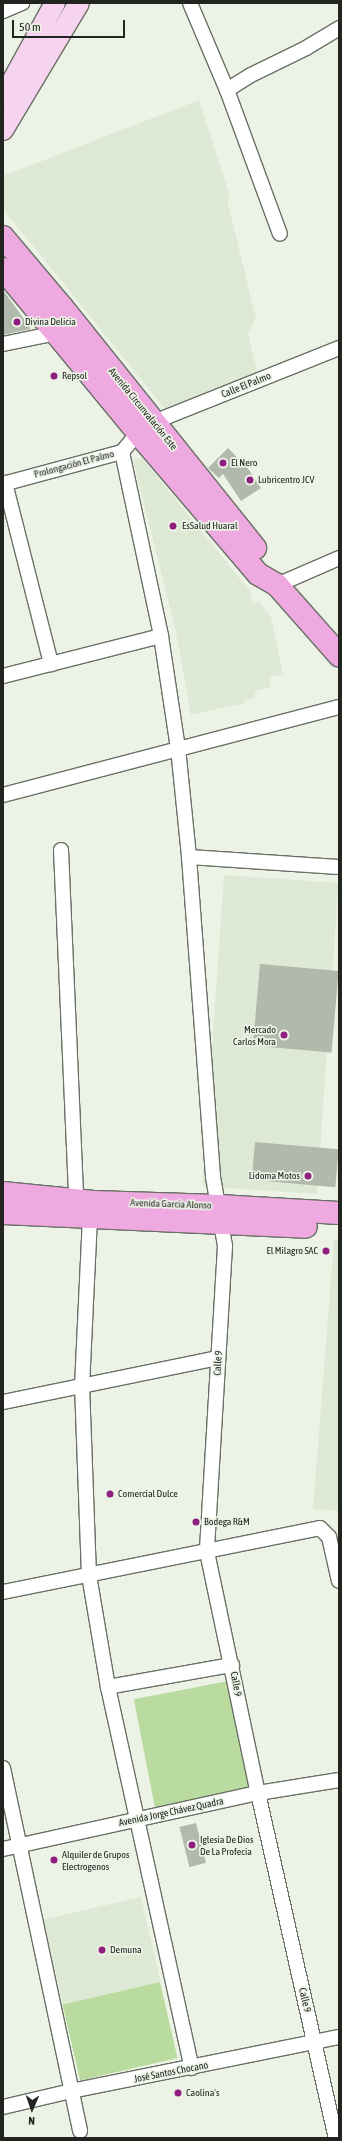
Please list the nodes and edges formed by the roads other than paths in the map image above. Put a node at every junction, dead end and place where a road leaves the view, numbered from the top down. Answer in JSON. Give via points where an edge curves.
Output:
{"nodes":[{"id":1,"x":22,"y":3,"type":"edge"},
{"id":2,"x":55,"y":3,"type":"edge"},
{"id":3,"x":79,"y":3,"type":"edge"},
{"id":4,"x":190,"y":3,"type":"edge"},
{"id":5,"x":3,"y":11,"type":"edge"},
{"id":6,"x":339,"y":28,"type":"edge"},
{"id":7,"x":227,"y":90,"type":"junction"},
{"id":8,"x":3,"y":98,"type":"edge"},
{"id":9,"x":3,"y":130,"type":"edge"},
{"id":10,"x":280,"y":234,"type":"dead end"},
{"id":11,"x":3,"y":237,"type":"edge"},
{"id":12,"x":3,"y":269,"type":"edge"},
{"id":13,"x":79,"y":329,"type":"junction"},
{"id":14,"x":56,"y":333,"type":"junction"},
{"id":15,"x":3,"y":344,"type":"edge"},
{"id":16,"x":339,"y":348,"type":"edge"},
{"id":17,"x":146,"y":427,"type":"junction"},
{"id":18,"x":122,"y":452,"type":"junction"},
{"id":19,"x":4,"y":484,"type":"edge"},
{"id":20,"x":339,"y":558,"type":"edge"},
{"id":21,"x":277,"y":585,"type":"junction"},
{"id":22,"x":161,"y":636,"type":"junction"},
{"id":23,"x":339,"y":655,"type":"edge"},
{"id":24,"x":51,"y":664,"type":"junction"},
{"id":25,"x":3,"y":676,"type":"edge"},
{"id":26,"x":339,"y":707,"type":"edge"},
{"id":27,"x":178,"y":748,"type":"junction"},
{"id":28,"x":3,"y":795,"type":"edge"},
{"id":29,"x":62,"y":850,"type":"dead end"},
{"id":30,"x":189,"y":857,"type":"junction"},
{"id":31,"x":339,"y":867,"type":"edge"},
{"id":32,"x":3,"y":1193,"type":"edge"},
{"id":33,"x":76,"y":1200,"type":"junction"},
{"id":34,"x":3,"y":1212,"type":"edge"},
{"id":35,"x":220,"y":1214,"type":"junction"},
{"id":36,"x":339,"y":1214,"type":"edge"},
{"id":37,"x":90,"y":1217,"type":"junction"},
{"id":38,"x":339,"y":1228,"type":"edge"},
{"id":39,"x":218,"y":1358,"type":"junction"},
{"id":40,"x":82,"y":1385,"type":"junction"},
{"id":41,"x":3,"y":1402,"type":"edge"},
{"id":42,"x":207,"y":1552,"type":"junction"},
{"id":43,"x":89,"y":1576,"type":"junction"},
{"id":44,"x":339,"y":1581,"type":"edge"},
{"id":45,"x":3,"y":1592,"type":"edge"},
{"id":46,"x":232,"y":1665,"type":"junction"},
{"id":47,"x":108,"y":1687,"type":"junction"},
{"id":48,"x":3,"y":1768,"type":"edge"},
{"id":49,"x":339,"y":1780,"type":"edge"},
{"id":50,"x":258,"y":1793,"type":"junction"},
{"id":51,"x":136,"y":1820,"type":"junction"},
{"id":52,"x":20,"y":1845,"type":"junction"},
{"id":53,"x":3,"y":1848,"type":"edge"},
{"id":54,"x":339,"y":2037,"type":"edge"},
{"id":55,"x":315,"y":2043,"type":"junction"},
{"id":56,"x":192,"y":2068,"type":"junction"},
{"id":57,"x":70,"y":2091,"type":"junction"},
{"id":58,"x":3,"y":2107,"type":"edge"},
{"id":59,"x":80,"y":2131,"type":"dead end"},
{"id":60,"x":336,"y":2138,"type":"edge"}],
"edges":[{"from":1,"to":5,"type":"street"},
{"from":2,"to":8,"type":"street"},
{"from":3,"to":9,"type":"street"},
{"from":4,"to":7,"type":"street"},
{"from":6,"to":7,"type":"street"},
{"from":7,"to":10,"type":"street"},
{"from":11,"to":13,"type":"main road","name":"Avenida Circunvalación Este"},
{"from":12,"to":14,"type":"main road","name":"Avenida Circunvalación Este"},
{"from":13,"to":14,"type":"street"},
{"from":13,"to":17,"type":"main road","name":"Avenida Circunvalación Este"},
{"from":14,"to":15,"type":"street"},
{"from":14,"to":17,"type":"main road","name":"Avenida Circunvalación Este"},
{"from":16,"to":17,"type":"street","name":"Calle El Palmo"},
{"from":17,"to":18,"type":"street","name":"Prolongación El Palmo"},
{"from":17,"to":21,"type":"main road","name":"Avenida Circunvalación Este","via":[[258,574]]},
{"from":18,"to":19,"type":"street","name":"Prolongación El Palmo"},
{"from":18,"to":22,"type":"street","name":"Calle 9"},
{"from":19,"to":24,"type":"street"},
{"from":20,"to":21,"type":"street"},
{"from":21,"to":23,"type":"main road","name":"Avenida Circunvalación Este"},
{"from":22,"to":24,"type":"street"},
{"from":22,"to":27,"type":"street","name":"Calle 9"},
{"from":24,"to":25,"type":"street"},
{"from":26,"to":27,"type":"street"},
{"from":27,"to":28,"type":"street"},
{"from":27,"to":30,"type":"street","name":"Calle 9"},
{"from":29,"to":33,"type":"street"},
{"from":30,"to":31,"type":"street"},
{"from":30,"to":35,"type":"street","name":"Calle 9","via":[[213,1177]]},
{"from":32,"to":33,"type":"main road","name":"Avenida Garcia Alonso"},
{"from":33,"to":35,"type":"main road","name":"Avenida Garcia Alonso"},
{"from":34,"to":37,"type":"main road","name":"Avenida Garcia Alonso"},
{"from":35,"to":36,"type":"main road","name":"Avenida Garcia Alonso"},
{"from":35,"to":37,"type":"main road","name":"Avenida Garcia Alonso"},
{"from":35,"to":38,"type":"main road","name":"Avenida Garcia Alonso"},
{"from":35,"to":39,"type":"street","name":"Calle 9","via":[[225,1246]]},
{"from":37,"to":40,"type":"street"},
{"from":39,"to":40,"type":"street"},
{"from":39,"to":42,"type":"street","name":"Calle 9"},
{"from":40,"to":41,"type":"street"},
{"from":40,"to":43,"type":"street"},
{"from":42,"to":43,"type":"street"},
{"from":42,"to":44,"type":"street","via":[[320,1528],[329,1537]]},
{"from":42,"to":46,"type":"street","name":"Calle 9"},
{"from":43,"to":45,"type":"street"},
{"from":43,"to":47,"type":"street"},
{"from":46,"to":47,"type":"street"},
{"from":46,"to":50,"type":"street","name":"Calle 9"},
{"from":47,"to":51,"type":"street"},
{"from":48,"to":52,"type":"street"},
{"from":49,"to":50,"type":"street","name":"Avenida Jorge Chávez Quadra"},
{"from":50,"to":51,"type":"street","name":"Avenida Jorge Chávez Quadra"},
{"from":50,"to":55,"type":"street","name":"Calle 9"},
{"from":51,"to":52,"type":"street","name":"Avenida Jorge Chávez Quadra"},
{"from":51,"to":56,"type":"street"},
{"from":52,"to":53,"type":"street","name":"Avenida Jorge Chávez Quadra"},
{"from":52,"to":57,"type":"street"},
{"from":54,"to":55,"type":"street","name":"José Santos Chocano"},
{"from":55,"to":56,"type":"street","name":"José Santos Chocano"},
{"from":55,"to":60,"type":"street","name":"Calle 9"},
{"from":56,"to":57,"type":"street","name":"José Santos Chocano"},
{"from":57,"to":58,"type":"street","name":"José Santos Chocano"},
{"from":57,"to":59,"type":"street"}]}
